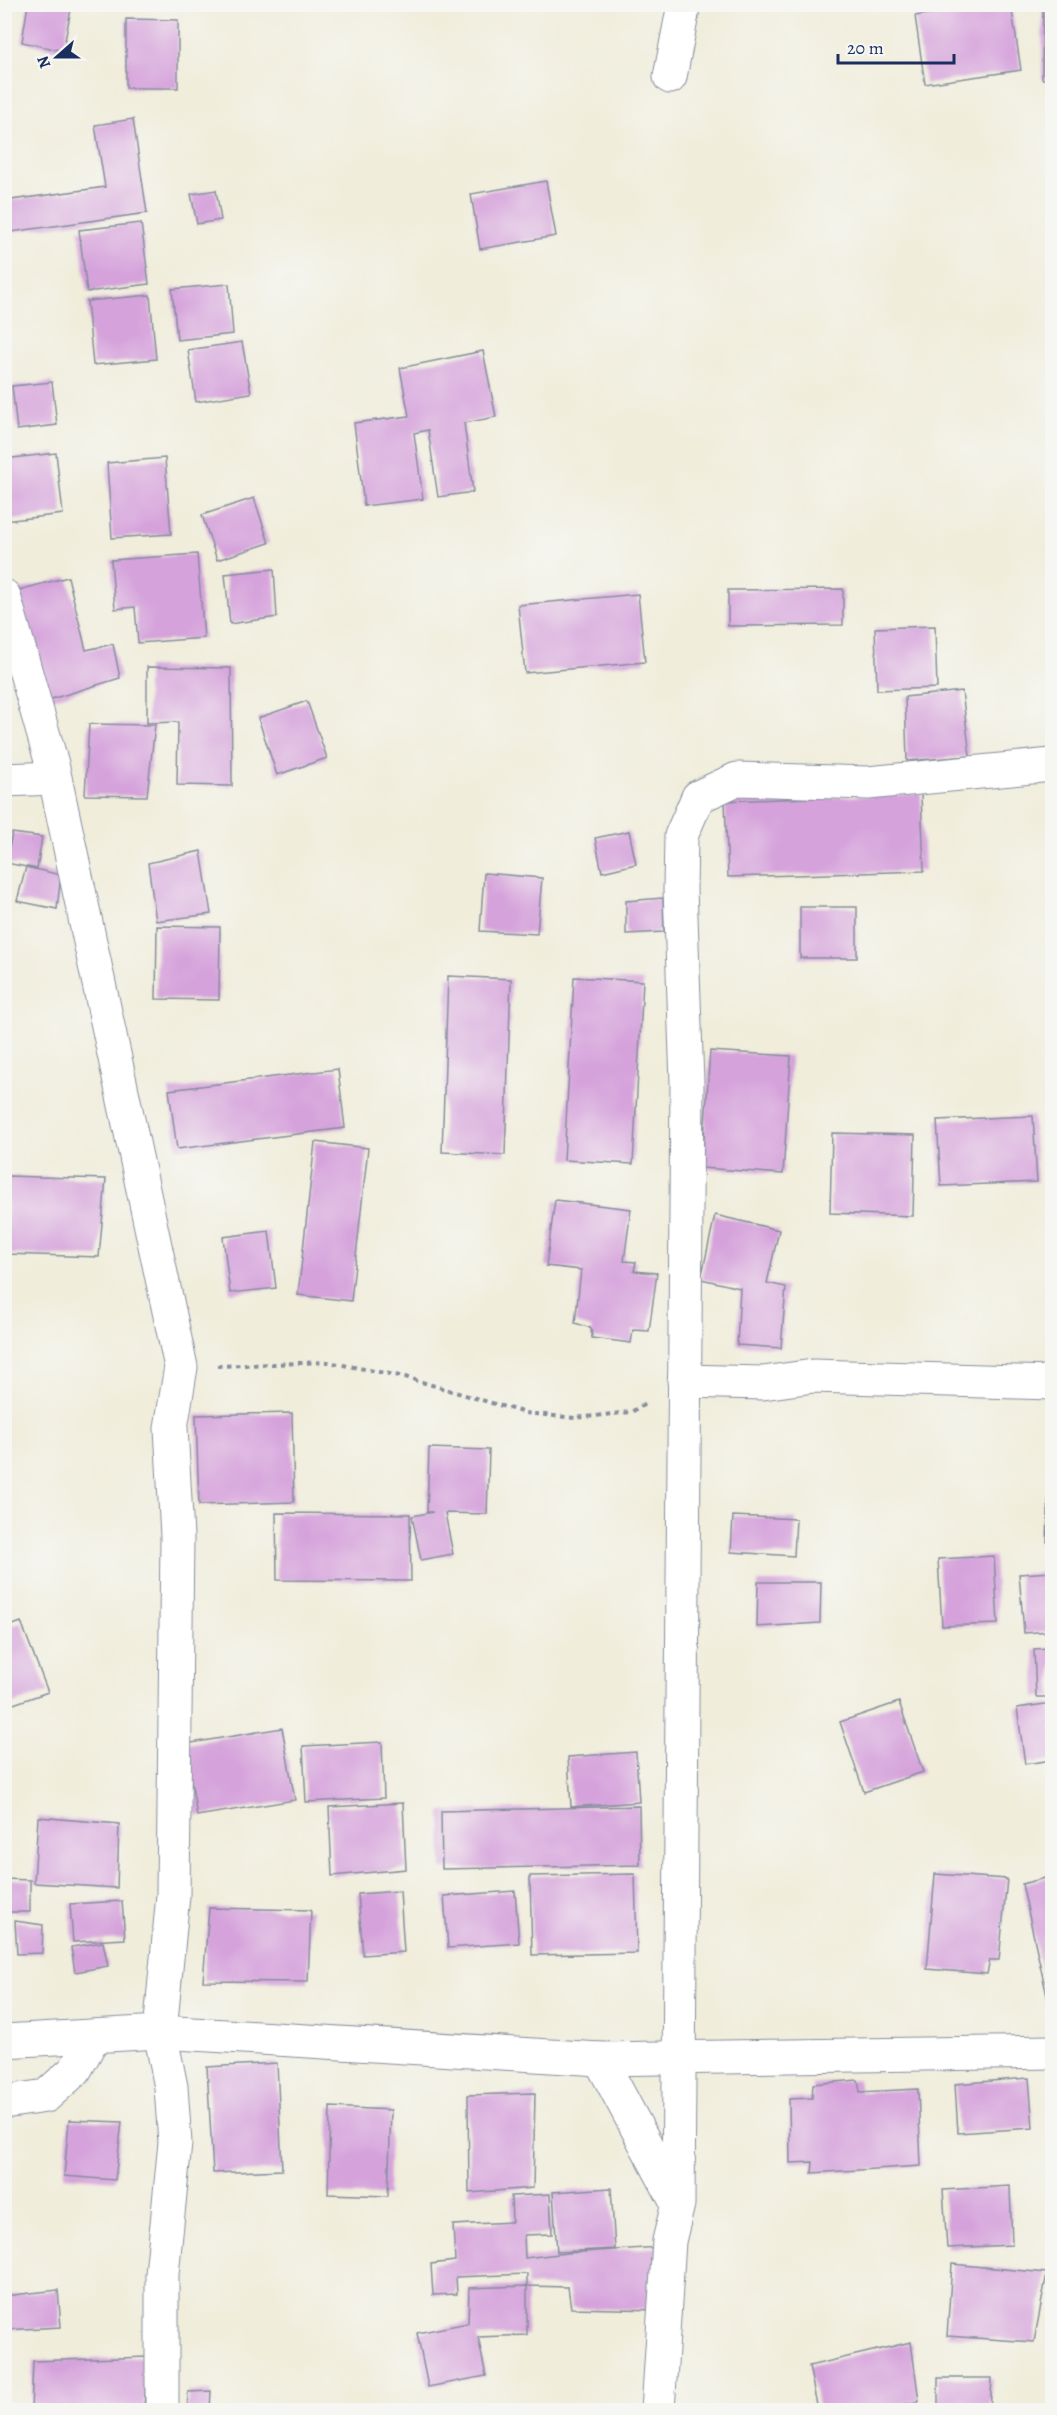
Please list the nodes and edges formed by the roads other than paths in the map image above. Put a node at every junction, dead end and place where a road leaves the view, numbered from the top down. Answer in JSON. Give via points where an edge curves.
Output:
{"nodes":[{"id":1,"x":684,"y":4,"type":"edge"},
{"id":2,"x":670,"y":77,"type":"dead end"},
{"id":3,"x":4,"y":596,"type":"edge"},
{"id":4,"x":1053,"y":765,"type":"edge"},
{"id":5,"x":55,"y":778,"type":"junction"},
{"id":6,"x":4,"y":780,"type":"edge"},
{"id":7,"x":684,"y":1381,"type":"junction"},
{"id":8,"x":1053,"y":1383,"type":"edge"},
{"id":9,"x":160,"y":2032,"type":"junction"},
{"id":10,"x":94,"y":2036,"type":"junction"},
{"id":11,"x":4,"y":2042,"type":"edge"},
{"id":12,"x":1053,"y":2052,"type":"edge"},
{"id":13,"x":680,"y":2059,"type":"junction"},
{"id":14,"x":600,"y":2060,"type":"junction"},
{"id":15,"x":4,"y":2102,"type":"edge"},
{"id":16,"x":678,"y":2204,"type":"junction"},
{"id":17,"x":162,"y":2410,"type":"edge"},
{"id":18,"x":658,"y":2410,"type":"edge"}],
"edges":[{"from":1,"to":2,"type":"street"},
{"from":3,"to":5,"type":"street"},
{"from":4,"to":7,"type":"street","via":[[868,783],[738,778],[698,797],[681,836],[687,1082]]},
{"from":5,"to":6,"type":"street"},
{"from":5,"to":9,"type":"street","via":[[181,1367],[171,1428],[177,1536],[173,1895]]},
{"from":7,"to":8,"type":"street","via":[[764,1383],[813,1376]]},
{"from":7,"to":13,"type":"street"},
{"from":9,"to":10,"type":"street"},
{"from":9,"to":14,"type":"street"},
{"from":9,"to":17,"type":"street","via":[[171,2087],[176,2143],[162,2274]]},
{"from":10,"to":11,"type":"street"},
{"from":10,"to":15,"type":"street","via":[[75,2070],[46,2096]]},
{"from":12,"to":13,"type":"street"},
{"from":13,"to":14,"type":"street"},
{"from":13,"to":16,"type":"street"},
{"from":14,"to":16,"type":"street"},
{"from":16,"to":18,"type":"street","via":[[669,2241]]}]}
